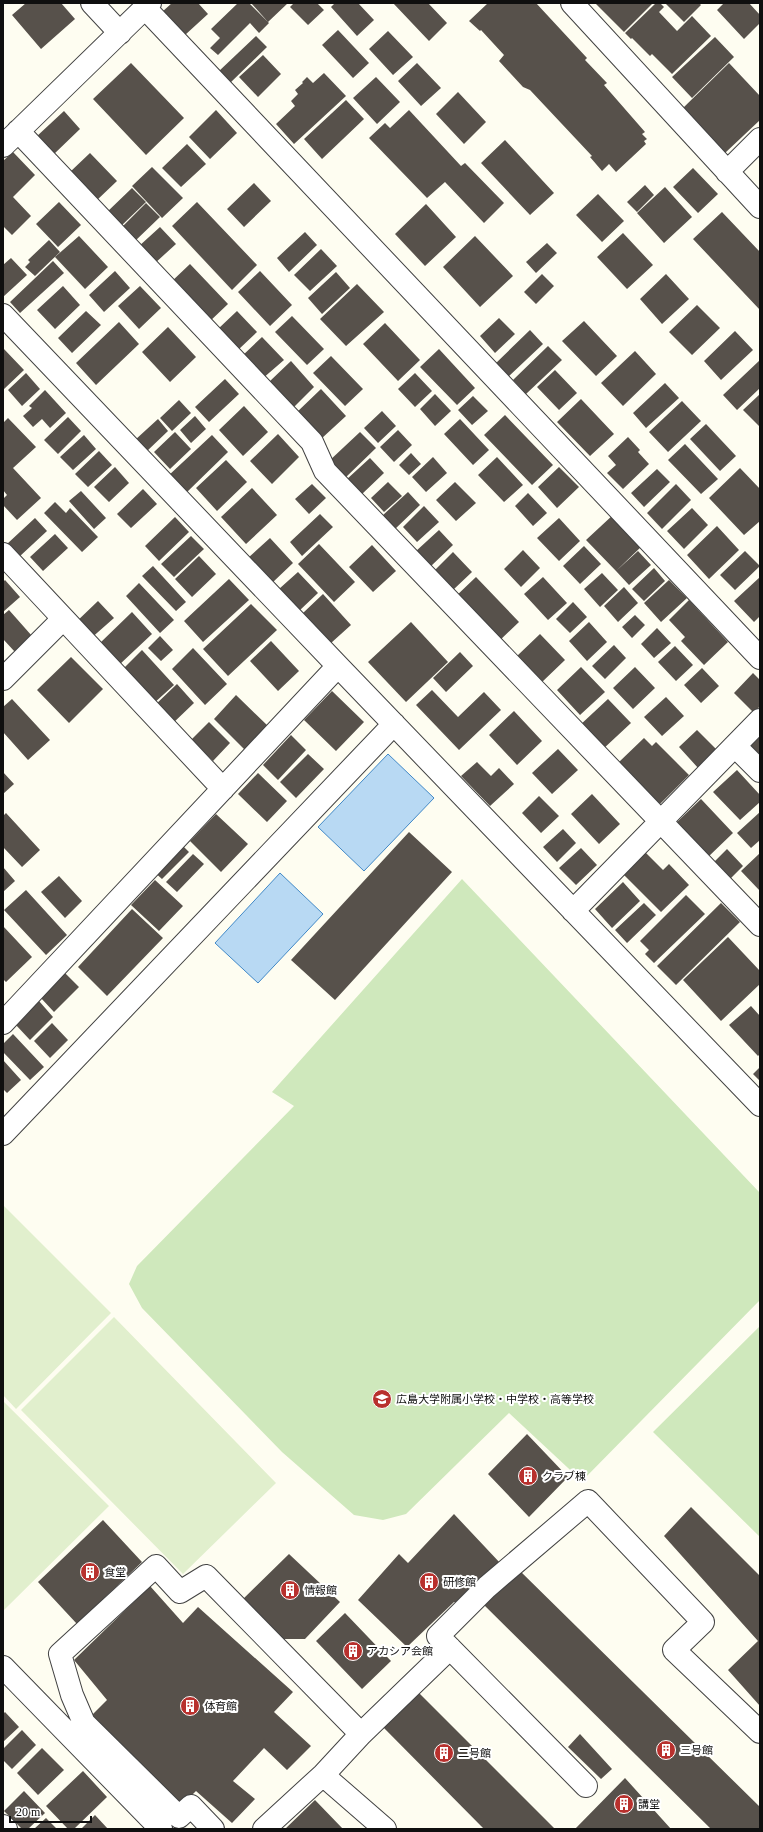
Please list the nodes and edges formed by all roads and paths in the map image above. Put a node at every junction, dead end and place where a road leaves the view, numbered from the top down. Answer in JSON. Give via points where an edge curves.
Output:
{"nodes":[{"id":1,"x":92,"y":3,"type":"edge"},
{"id":2,"x":572,"y":3,"type":"edge"},
{"id":3,"x":148,"y":6,"type":"edge"},
{"id":4,"x":120,"y":33,"type":"junction"},
{"id":5,"x":11,"y":138,"type":"edge"},
{"id":6,"x":760,"y":139,"type":"edge"},
{"id":7,"x":727,"y":172,"type":"junction"},
{"id":8,"x":760,"y":207,"type":"edge"},
{"id":9,"x":3,"y":315,"type":"edge"},
{"id":10,"x":3,"y":554,"type":"edge"},
{"id":11,"x":63,"y":619,"type":"junction"},
{"id":12,"x":760,"y":658,"type":"edge"},
{"id":13,"x":338,"y":666,"type":"junction"},
{"id":14,"x":3,"y":679,"type":"edge"},
{"id":15,"x":760,"y":720,"type":"edge"},
{"id":16,"x":394,"y":724,"type":"junction"},
{"id":17,"x":735,"y":746,"type":"junction"},
{"id":18,"x":760,"y":771,"type":"edge"},
{"id":19,"x":222,"y":789,"type":"junction"},
{"id":20,"x":660,"y":822,"type":"junction"},
{"id":21,"x":573,"y":911,"type":"junction"},
{"id":22,"x":760,"y":925,"type":"edge"},
{"id":23,"x":3,"y":1023,"type":"edge"},
{"id":24,"x":760,"y":1105,"type":"edge"},
{"id":25,"x":3,"y":1134,"type":"edge"},
{"id":26,"x":450,"y":1648,"type":"junction"},
{"id":27,"x":3,"y":1667,"type":"edge"},
{"id":28,"x":760,"y":1732,"type":"edge"},
{"id":29,"x":361,"y":1734,"type":"junction"},
{"id":30,"x":324,"y":1774,"type":"junction"},
{"id":31,"x":586,"y":1786,"type":"dead end"},
{"id":32,"x":3,"y":1826,"type":"edge"},
{"id":33,"x":6,"y":1829,"type":"edge"},
{"id":34,"x":162,"y":1829,"type":"edge"},
{"id":35,"x":213,"y":1829,"type":"edge"},
{"id":36,"x":264,"y":1829,"type":"edge"},
{"id":37,"x":385,"y":1829,"type":"edge"}],
"edges":[{"from":1,"to":4,"type":"street"},
{"from":2,"to":7,"type":"street"},
{"from":3,"to":4,"type":"street"},
{"from":3,"to":12,"type":"street"},
{"from":4,"to":5,"type":"street"},
{"from":5,"to":20,"type":"street","via":[[312,442],[325,471]]},
{"from":6,"to":7,"type":"street"},
{"from":7,"to":8,"type":"street"},
{"from":9,"to":13,"type":"street"},
{"from":10,"to":11,"type":"street"},
{"from":11,"to":14,"type":"street"},
{"from":11,"to":19,"type":"street"},
{"from":13,"to":16,"type":"street"},
{"from":13,"to":19,"type":"street"},
{"from":15,"to":17,"type":"street"},
{"from":16,"to":21,"type":"street"},
{"from":16,"to":25,"type":"street"},
{"from":17,"to":18,"type":"street"},
{"from":17,"to":20,"type":"street"},
{"from":19,"to":23,"type":"street"},
{"from":20,"to":21,"type":"street"},
{"from":20,"to":22,"type":"street"},
{"from":21,"to":24,"type":"street"},
{"from":26,"to":28,"type":"street","via":[[438,1636],[487,1587],[588,1501],[703,1622],[674,1650]]},
{"from":26,"to":29,"type":"street"},
{"from":26,"to":31,"type":"street"},
{"from":27,"to":34,"type":"street"},
{"from":29,"to":30,"type":"street"},
{"from":29,"to":35,"type":"street","via":[[206,1576],[180,1592],[156,1566],[60,1654],[72,1695],[84,1723],[179,1817],[191,1806]]},
{"from":30,"to":36,"type":"street"},
{"from":30,"to":37,"type":"street"},
{"from":32,"to":33,"type":"street"}]}
